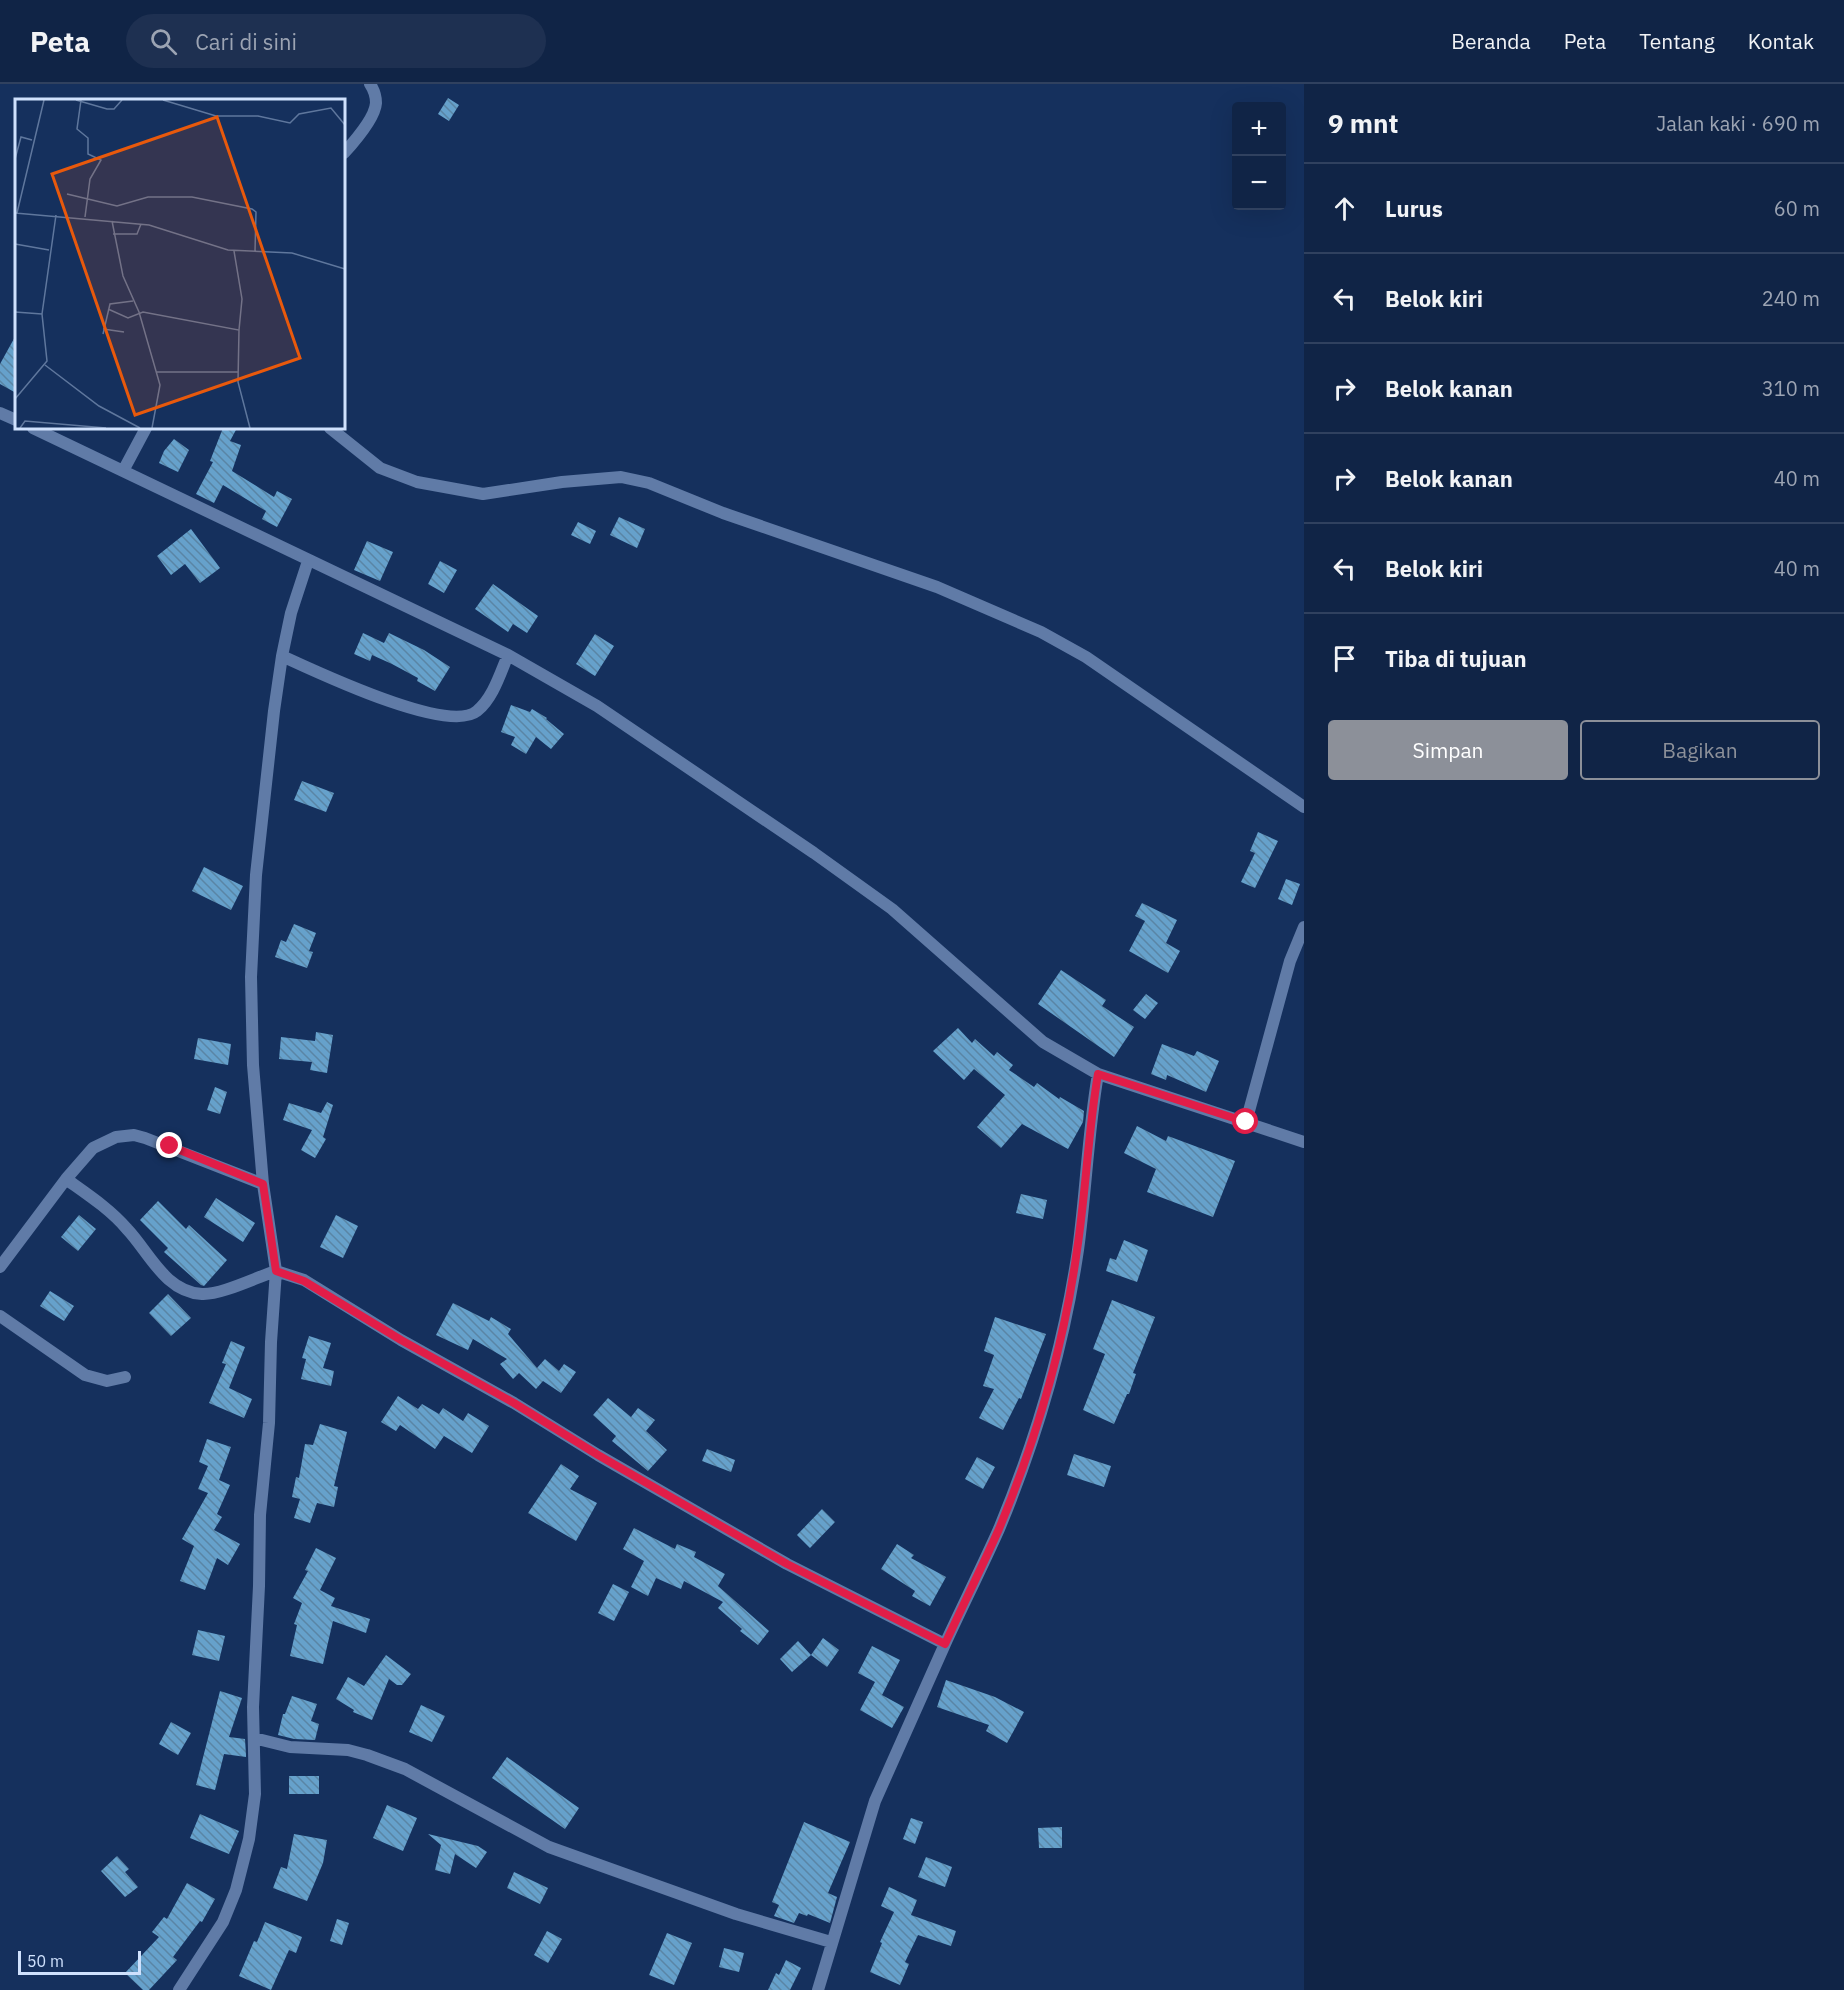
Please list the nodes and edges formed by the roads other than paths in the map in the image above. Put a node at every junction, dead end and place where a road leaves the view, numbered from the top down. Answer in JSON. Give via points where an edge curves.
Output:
{"nodes":[{"id":1,"x":370,"y":84,"type":"edge"},
{"id":2,"x":345,"y":152,"type":"edge"},
{"id":3,"x":0,"y":413,"type":"edge"},
{"id":4,"x":15,"y":420,"type":"edge"},
{"id":5,"x":35,"y":429,"type":"edge"},
{"id":6,"x":145,"y":429,"type":"edge"},
{"id":7,"x":331,"y":429,"type":"edge"},
{"id":8,"x":123,"y":471,"type":"junction"},
{"id":9,"x":308,"y":561,"type":"junction"},
{"id":10,"x":508,"y":655,"type":"junction"},
{"id":11,"x":282,"y":656,"type":"junction"},
{"id":12,"x":1304,"y":807,"type":"edge"},
{"id":13,"x":1304,"y":927,"type":"edge"},
{"id":14,"x":1098,"y":1074,"type":"junction"},
{"id":15,"x":1246,"y":1122,"type":"junction"},
{"id":16,"x":1304,"y":1142,"type":"edge"},
{"id":17,"x":66,"y":1179,"type":"junction"},
{"id":18,"x":263,"y":1184,"type":"junction"},
{"id":19,"x":0,"y":1267,"type":"edge"},
{"id":20,"x":276,"y":1271,"type":"junction"},
{"id":21,"x":0,"y":1316,"type":"edge"},
{"id":22,"x":125,"y":1377,"type":"dead end"},
{"id":23,"x":945,"y":1644,"type":"junction"},
{"id":24,"x":254,"y":1738,"type":"junction"},
{"id":25,"x":831,"y":1942,"type":"junction"},
{"id":26,"x":179,"y":1990,"type":"edge"},
{"id":27,"x":818,"y":1990,"type":"edge"}],
"edges":[{"from":1,"to":2,"type":"street","via":[[376,105],[358,138]]},
{"from":3,"to":4,"type":"street"},
{"from":5,"to":8,"type":"street"},
{"from":6,"to":8,"type":"street"},
{"from":7,"to":12,"type":"street","via":[[380,468],[417,482],[483,494],[621,477],[649,483],[723,513],[937,587],[1041,632],[1086,657]]},
{"from":8,"to":9,"type":"street"},
{"from":9,"to":10,"type":"street"},
{"from":9,"to":11,"type":"street"},
{"from":10,"to":11,"type":"street","via":[[490,696],[476,712],[449,717],[386,700]]},
{"from":10,"to":14,"type":"street","via":[[597,706],[814,853],[892,909],[1043,1042]]},
{"from":11,"to":18,"type":"street","via":[[256,875],[251,977],[253,1065]]},
{"from":13,"to":15,"type":"street","via":[[1290,961]]},
{"from":14,"to":15,"type":"street"},
{"from":14,"to":23,"type":"street","via":[[1077,1250],[1059,1342],[1036,1428],[999,1528]]},
{"from":15,"to":16,"type":"street"},
{"from":17,"to":18,"type":"street","via":[[93,1148],[116,1137],[134,1135]]},
{"from":17,"to":19,"type":"street"},
{"from":17,"to":20,"type":"street","via":[[127,1228],[165,1276],[185,1291],[219,1293]]},
{"from":18,"to":20,"type":"street"},
{"from":20,"to":23,"type":"street","via":[[304,1281],[787,1564]]},
{"from":20,"to":24,"type":"street","via":[[260,1515]]},
{"from":21,"to":22,"type":"street","via":[[85,1375],[107,1381]]},
{"from":23,"to":25,"type":"street","via":[[875,1801]]},
{"from":24,"to":25,"type":"street","via":[[290,1747],[348,1750],[367,1755],[405,1769],[549,1847],[736,1914]]},
{"from":24,"to":26,"type":"street","via":[[255,1794],[236,1890],[223,1922]]},
{"from":25,"to":27,"type":"street"}]}
